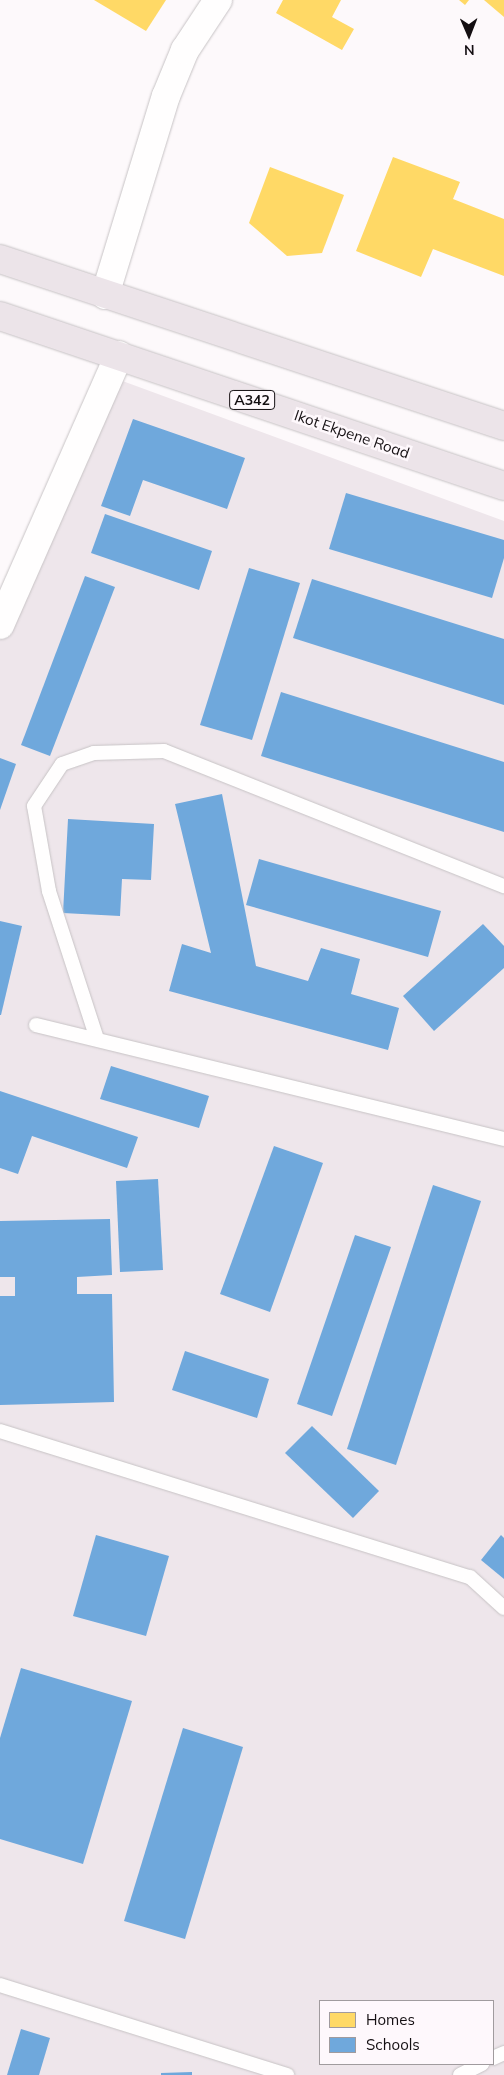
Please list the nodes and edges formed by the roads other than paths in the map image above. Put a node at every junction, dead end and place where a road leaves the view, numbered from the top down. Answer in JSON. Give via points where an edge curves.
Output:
{"nodes":[{"id":1,"x":218,"y":0,"type":"edge"},
{"id":2,"x":0,"y":259,"type":"edge"},
{"id":3,"x":105,"y":295,"type":"junction"},
{"id":4,"x":0,"y":316,"type":"edge"},
{"id":5,"x":119,"y":355,"type":"junction"},
{"id":6,"x":504,"y":426,"type":"edge"},
{"id":7,"x":504,"y":486,"type":"edge"},
{"id":8,"x":0,"y":625,"type":"edge"},
{"id":9,"x":504,"y":886,"type":"edge"},
{"id":10,"x":36,"y":1025,"type":"dead end"},
{"id":11,"x":97,"y":1039,"type":"junction"},
{"id":12,"x":504,"y":1138,"type":"edge"},
{"id":13,"x":0,"y":1431,"type":"edge"},
{"id":14,"x":504,"y":1608,"type":"edge"},
{"id":15,"x":0,"y":1985,"type":"edge"},
{"id":16,"x":480,"y":2065,"type":"edge"},
{"id":17,"x":286,"y":2075,"type":"edge"},
{"id":18,"x":460,"y":2075,"type":"edge"}],
"edges":[{"from":1,"to":3,"type":"street","via":[[185,50],[166,96]]},
{"from":2,"to":3,"type":"highway"},
{"from":3,"to":6,"type":"highway"},
{"from":4,"to":5,"type":"highway","name":"Ikot Ekpene Road","number":"A342"},
{"from":5,"to":7,"type":"highway","name":"Ikot Ekpene Road","number":"A342"},
{"from":5,"to":8,"type":"street"},
{"from":9,"to":11,"type":"lane","via":[[164,751],[94,753],[62,764],[34,806],[49,891]]},
{"from":10,"to":11,"type":"lane"},
{"from":11,"to":12,"type":"lane"},
{"from":13,"to":14,"type":"lane","via":[[470,1577]]},
{"from":15,"to":17,"type":"lane"},
{"from":16,"to":18,"type":"lane"}]}
